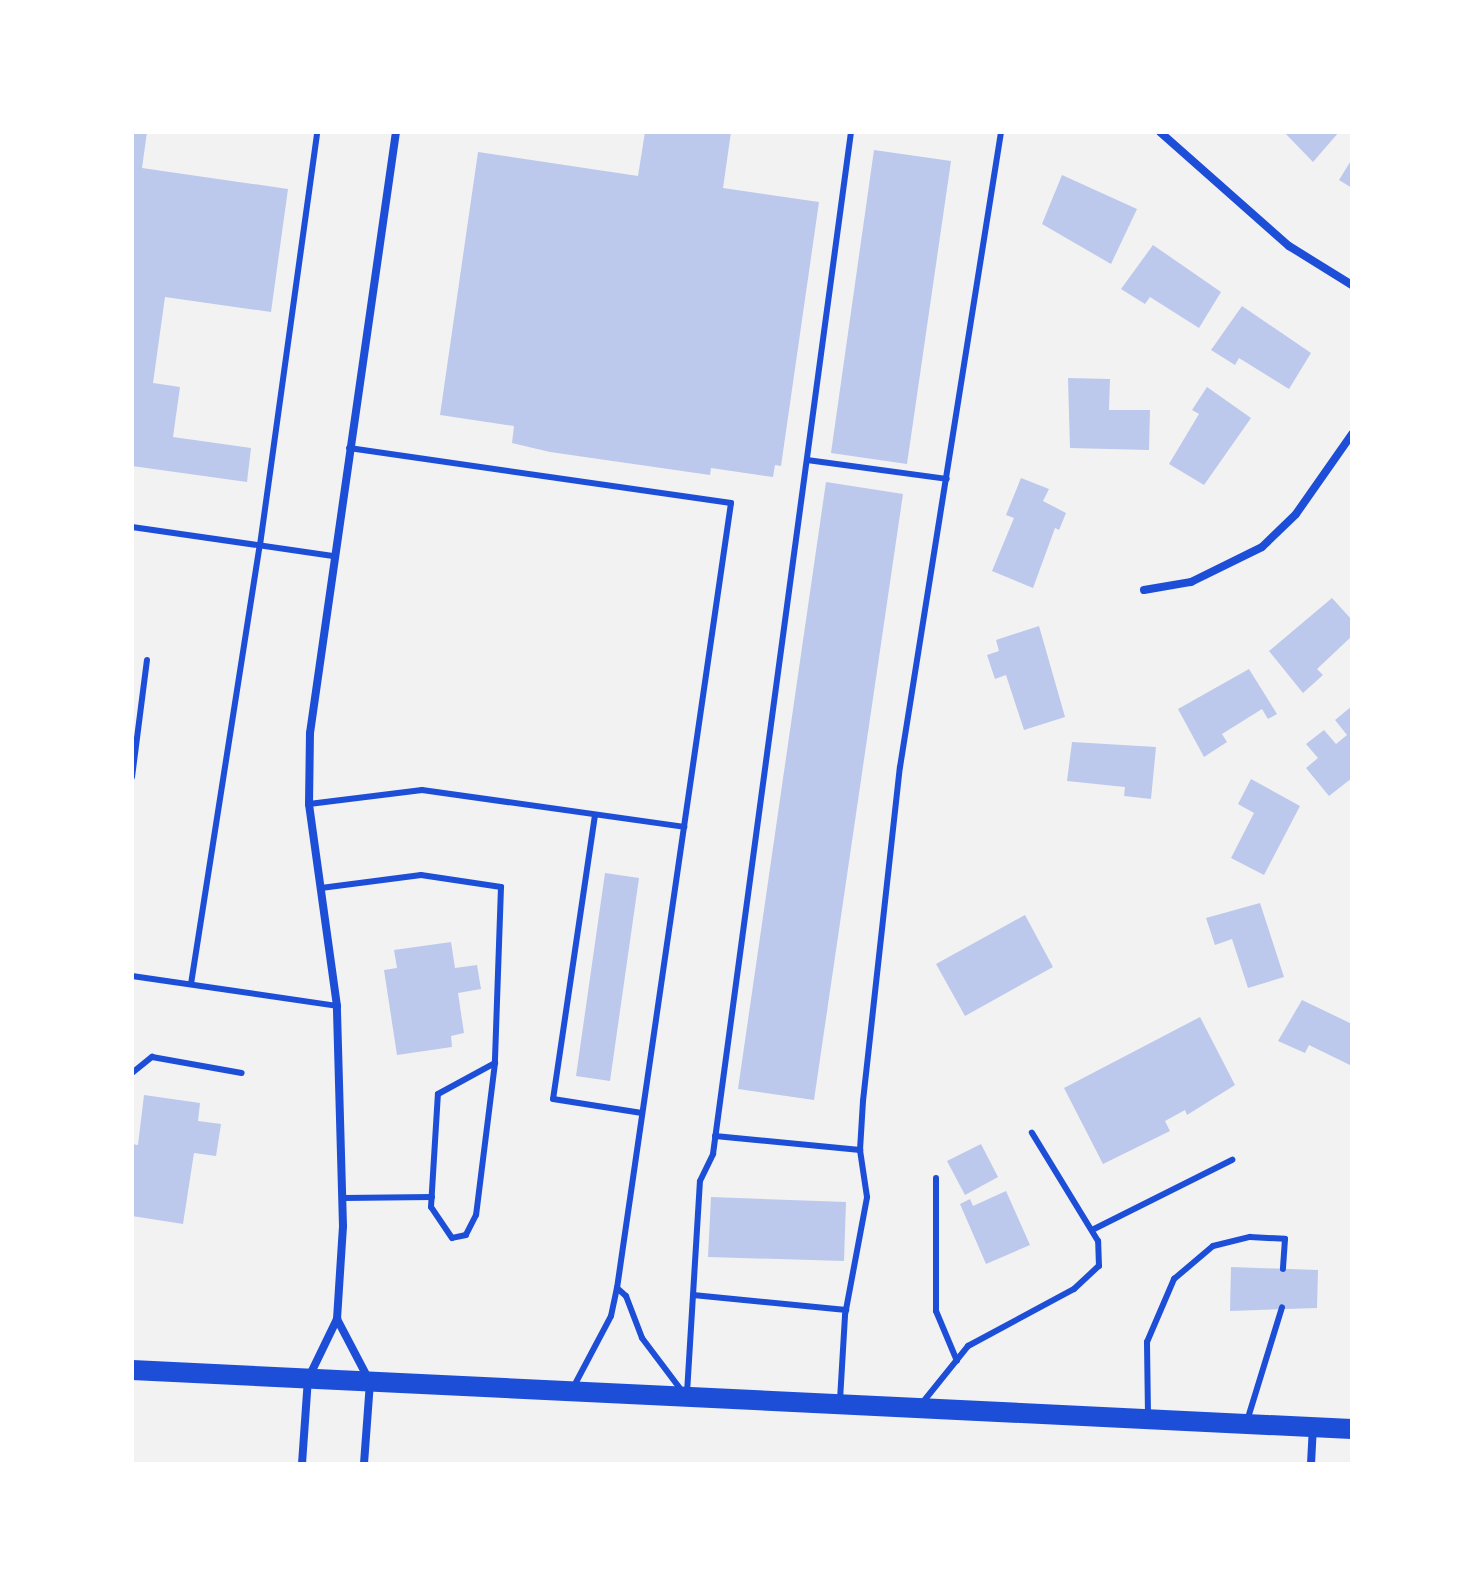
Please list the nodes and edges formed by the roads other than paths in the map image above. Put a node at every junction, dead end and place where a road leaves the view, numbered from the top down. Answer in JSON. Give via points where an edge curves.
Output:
{"nodes":[{"id":1,"x":317,"y":132,"type":"edge"},
{"id":2,"x":396,"y":132,"type":"edge"},
{"id":3,"x":851,"y":132,"type":"edge"},
{"id":4,"x":1001,"y":132,"type":"edge"},
{"id":5,"x":1160,"y":132,"type":"edge"},
{"id":6,"x":1352,"y":285,"type":"edge"},
{"id":7,"x":1352,"y":434,"type":"edge"},
{"id":8,"x":349,"y":448,"type":"junction"},
{"id":9,"x":807,"y":460,"type":"junction"},
{"id":10,"x":947,"y":479,"type":"junction"},
{"id":11,"x":132,"y":527,"type":"edge"},
{"id":12,"x":260,"y":545,"type":"junction"},
{"id":13,"x":333,"y":556,"type":"junction"},
{"id":14,"x":1144,"y":590,"type":"dead end"},
{"id":15,"x":147,"y":660,"type":"dead end"},
{"id":16,"x":132,"y":777,"type":"edge"},
{"id":17,"x":309,"y":804,"type":"junction"},
{"id":18,"x":595,"y":815,"type":"junction"},
{"id":19,"x":684,"y":827,"type":"junction"},
{"id":20,"x":321,"y":888,"type":"junction"},
{"id":21,"x":132,"y":976,"type":"edge"},
{"id":22,"x":191,"y":984,"type":"junction"},
{"id":23,"x":337,"y":1006,"type":"junction"},
{"id":24,"x":495,"y":1063,"type":"junction"},
{"id":25,"x":132,"y":1073,"type":"edge"},
{"id":26,"x":242,"y":1073,"type":"dead end"},
{"id":27,"x":642,"y":1113,"type":"junction"},
{"id":28,"x":1032,"y":1133,"type":"dead end"},
{"id":29,"x":715,"y":1136,"type":"junction"},
{"id":30,"x":860,"y":1150,"type":"junction"},
{"id":31,"x":1232,"y":1160,"type":"dead end"},
{"id":32,"x":936,"y":1178,"type":"dead end"},
{"id":33,"x":432,"y":1197,"type":"junction"},
{"id":34,"x":343,"y":1198,"type":"junction"},
{"id":35,"x":1092,"y":1230,"type":"junction"},
{"id":36,"x":1283,"y":1269,"type":"dead end"},
{"id":37,"x":617,"y":1288,"type":"junction"},
{"id":38,"x":693,"y":1295,"type":"junction"},
{"id":39,"x":1282,"y":1307,"type":"dead end"},
{"id":40,"x":846,"y":1310,"type":"junction"},
{"id":41,"x":337,"y":1319,"type":"junction"},
{"id":42,"x":957,"y":1361,"type":"junction"},
{"id":43,"x":132,"y":1370,"type":"edge"},
{"id":44,"x":308,"y":1379,"type":"junction"},
{"id":45,"x":370,"y":1382,"type":"junction"},
{"id":46,"x":571,"y":1392,"type":"junction"},
{"id":47,"x":687,"y":1397,"type":"junction"},
{"id":48,"x":840,"y":1405,"type":"junction"},
{"id":49,"x":918,"y":1408,"type":"junction"},
{"id":50,"x":1148,"y":1419,"type":"junction"},
{"id":51,"x":1246,"y":1424,"type":"junction"},
{"id":52,"x":1313,"y":1427,"type":"junction"},
{"id":53,"x":1352,"y":1429,"type":"edge"},
{"id":54,"x":302,"y":1464,"type":"edge"},
{"id":55,"x":364,"y":1464,"type":"edge"},
{"id":56,"x":1311,"y":1464,"type":"edge"}],
"edges":[{"from":1,"to":12,"type":"lane"},
{"from":2,"to":8,"type":"street"},
{"from":3,"to":9,"type":"lane"},
{"from":4,"to":10,"type":"lane"},
{"from":5,"to":6,"type":"street","via":[[1289,246]]},
{"from":7,"to":14,"type":"street","via":[[1296,514],[1262,547],[1191,582]]},
{"from":8,"to":13,"type":"street"},
{"from":8,"to":19,"type":"lane","via":[[731,503]]},
{"from":9,"to":10,"type":"lane"},
{"from":9,"to":29,"type":"lane"},
{"from":10,"to":30,"type":"lane","via":[[900,767]]},
{"from":11,"to":12,"type":"lane"},
{"from":12,"to":13,"type":"lane"},
{"from":12,"to":22,"type":"lane"},
{"from":13,"to":17,"type":"street","via":[[310,733]]},
{"from":15,"to":16,"type":"lane"},
{"from":17,"to":18,"type":"lane","via":[[411,790]]},
{"from":17,"to":20,"type":"street"},
{"from":18,"to":19,"type":"lane"},
{"from":18,"to":27,"type":"lane","via":[[553,1099]]},
{"from":19,"to":27,"type":"lane"},
{"from":20,"to":23,"type":"street"},
{"from":20,"to":24,"type":"lane","via":[[421,875],[501,887]]},
{"from":21,"to":22,"type":"lane"},
{"from":22,"to":23,"type":"lane"},
{"from":23,"to":34,"type":"street"},
{"from":24,"to":33,"type":"lane","via":[[438,1094]]},
{"from":24,"to":33,"type":"lane","via":[[476,1215],[466,1235],[452,1238],[441,1226]]},
{"from":25,"to":26,"type":"lane","via":[[152,1057]]},
{"from":27,"to":37,"type":"lane"},
{"from":28,"to":35,"type":"lane"},
{"from":29,"to":30,"type":"lane"},
{"from":29,"to":38,"type":"lane","via":[[700,1181]]},
{"from":30,"to":40,"type":"lane","via":[[867,1197]]},
{"from":31,"to":35,"type":"lane"},
{"from":32,"to":42,"type":"lane","via":[[936,1311]]},
{"from":33,"to":34,"type":"lane"},
{"from":34,"to":41,"type":"street"},
{"from":35,"to":42,"type":"lane","via":[[1099,1258],[1093,1275],[968,1346]]},
{"from":36,"to":50,"type":"lane","via":[[1285,1239],[1250,1237],[1213,1246],[1174,1279],[1147,1342]]},
{"from":37,"to":46,"type":"lane","via":[[611,1316]]},
{"from":37,"to":47,"type":"lane","via":[[626,1296],[642,1338]]},
{"from":38,"to":40,"type":"lane"},
{"from":38,"to":47,"type":"lane"},
{"from":39,"to":51,"type":"lane"},
{"from":40,"to":48,"type":"lane"},
{"from":41,"to":44,"type":"street"},
{"from":41,"to":45,"type":"street"},
{"from":42,"to":49,"type":"lane"},
{"from":43,"to":44,"type":"main road"},
{"from":44,"to":45,"type":"main road"},
{"from":44,"to":54,"type":"street"},
{"from":45,"to":46,"type":"main road"},
{"from":45,"to":55,"type":"street"},
{"from":46,"to":47,"type":"main road"},
{"from":47,"to":48,"type":"main road"},
{"from":48,"to":49,"type":"main road"},
{"from":49,"to":50,"type":"main road"},
{"from":50,"to":51,"type":"main road"},
{"from":51,"to":52,"type":"main road"},
{"from":52,"to":53,"type":"main road"},
{"from":52,"to":56,"type":"street"}]}
